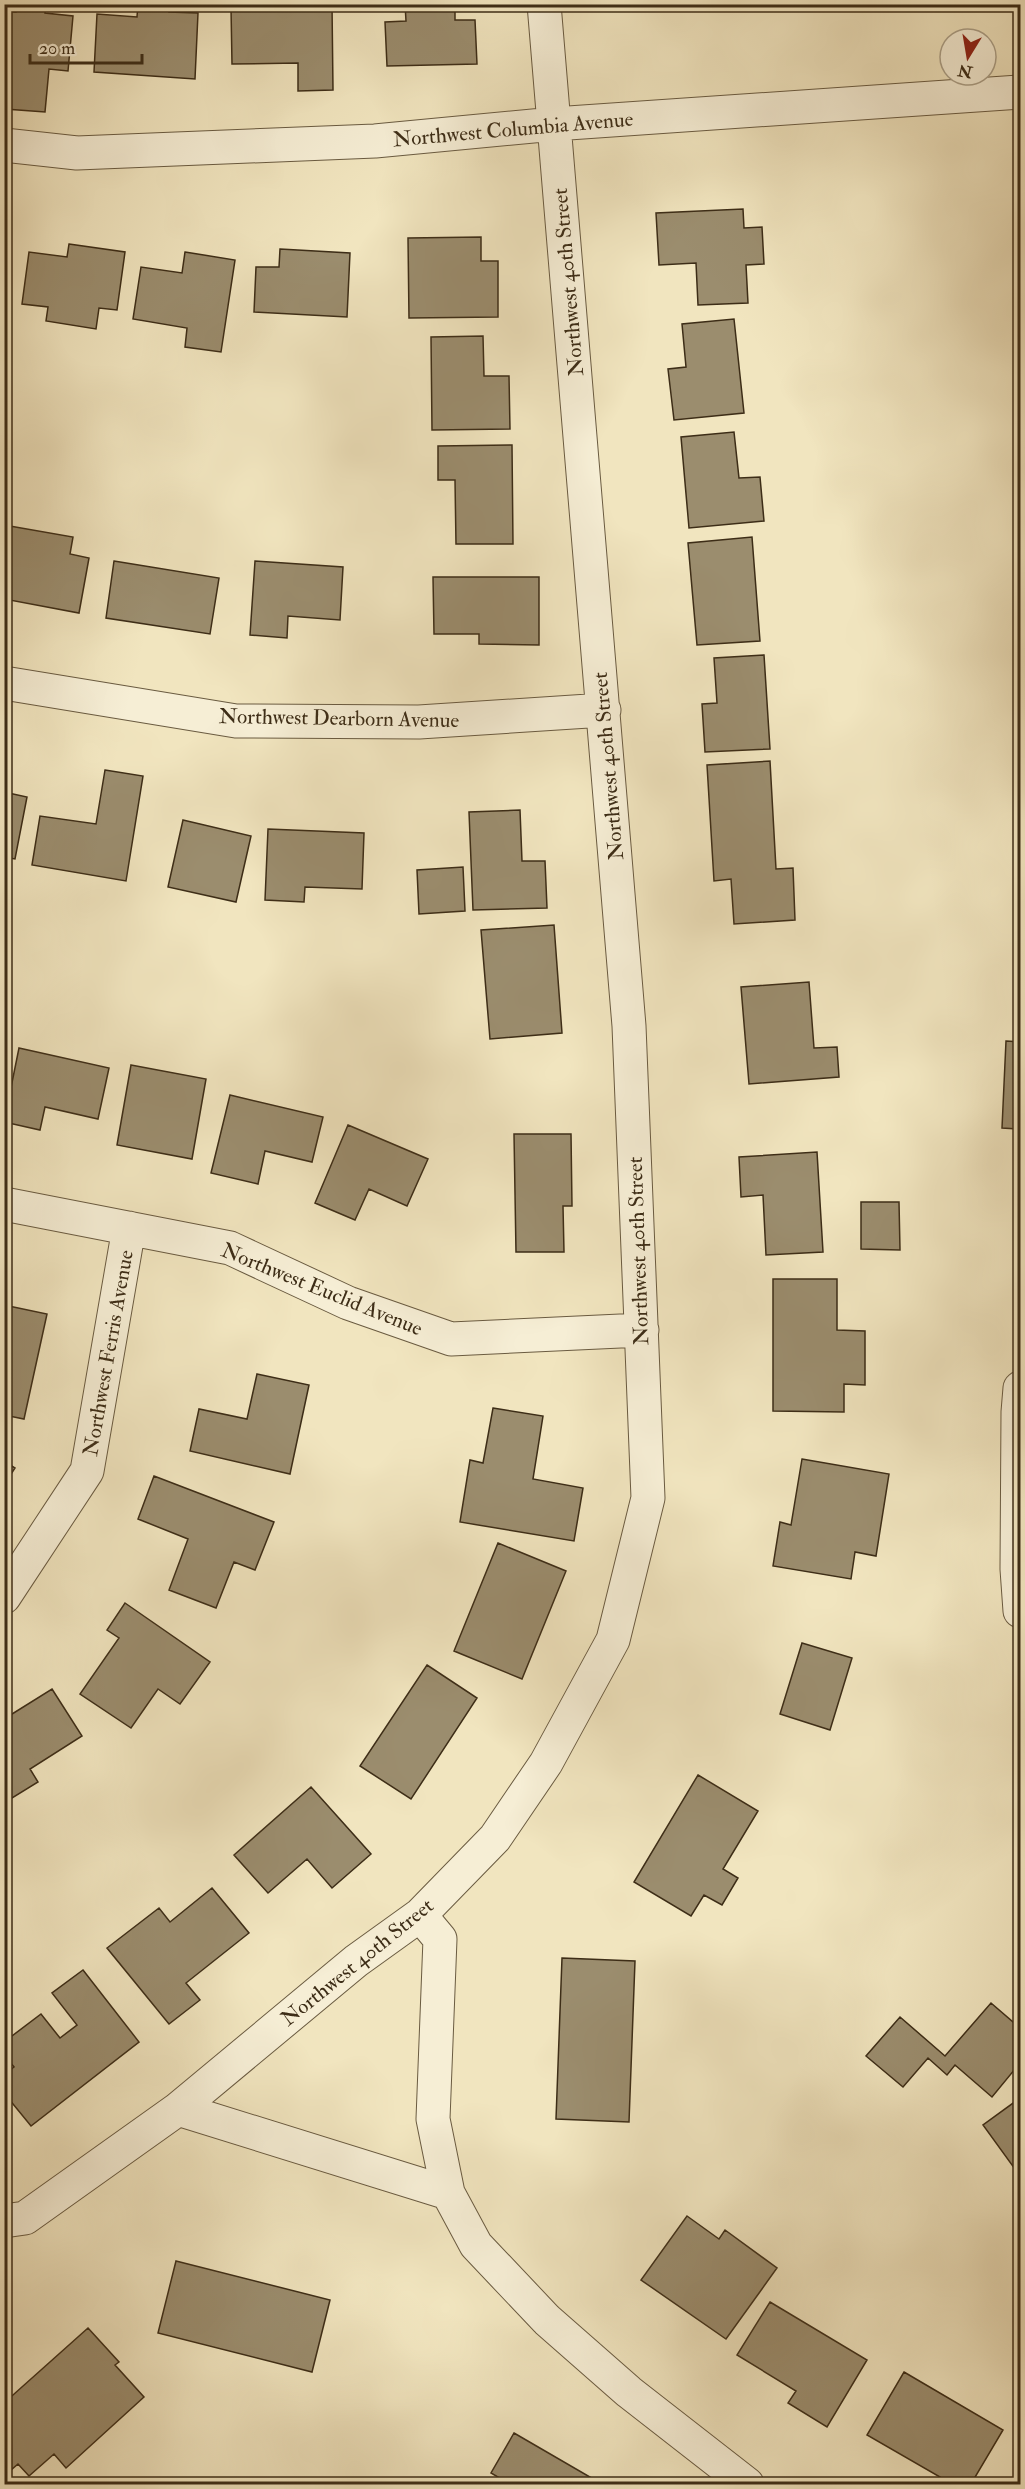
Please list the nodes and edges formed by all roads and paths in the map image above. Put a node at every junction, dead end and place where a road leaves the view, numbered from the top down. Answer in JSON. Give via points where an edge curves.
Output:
{"nodes":[{"id":1,"x":544,"y":4,"type":"edge"},
{"id":2,"x":1020,"y":92,"type":"edge"},
{"id":3,"x":554,"y":124,"type":"junction"},
{"id":4,"x":4,"y":145,"type":"edge"},
{"id":5,"x":4,"y":683,"type":"edge"},
{"id":6,"x":604,"y":710,"type":"junction"},
{"id":7,"x":4,"y":1204,"type":"edge"},
{"id":8,"x":129,"y":1228,"type":"junction"},
{"id":9,"x":642,"y":1330,"type":"junction"},
{"id":10,"x":1020,"y":1388,"type":"edge"},
{"id":11,"x":4,"y":1597,"type":"edge"},
{"id":12,"x":1020,"y":1611,"type":"edge"},
{"id":13,"x":420,"y":1915,"type":"junction"},
{"id":14,"x":178,"y":2109,"type":"junction"},
{"id":15,"x":448,"y":2193,"type":"junction"},
{"id":16,"x":4,"y":2221,"type":"edge"},
{"id":17,"x":730,"y":2480,"type":"edge"}],
"edges":[{"from":1,"to":3,"type":"street","name":"Northwest 40th Street"},
{"from":2,"to":3,"type":"street","name":"Northwest Columbia Avenue"},
{"from":3,"to":4,"type":"street","name":"Northwest Columbia Avenue","via":[[375,141],[77,153]]},
{"from":3,"to":6,"type":"street","name":"Northwest 40th Street"},
{"from":5,"to":6,"type":"street","name":"Northwest Dearborn Avenue","via":[[236,721],[419,722]]},
{"from":6,"to":9,"type":"street","name":"Northwest 40th Street","via":[[629,1026]]},
{"from":7,"to":8,"type":"street","name":"Northwest Euclid Avenue"},
{"from":8,"to":9,"type":"street","name":"Northwest Euclid Avenue","via":[[230,1248],[348,1303],[451,1339]]},
{"from":8,"to":11,"type":"street","name":"Northwest Ferris Avenue","via":[[87,1471]]},
{"from":9,"to":13,"type":"street","name":"Northwest 40th Street","via":[[648,1498],[613,1640],[546,1763],[495,1838]]},
{"from":10,"to":12,"type":"street"},
{"from":13,"to":14,"type":"street","name":"Northwest 40th Street","via":[[356,1961]]},
{"from":13,"to":15,"type":"street","via":[[440,1939],[433,2119]]},
{"from":14,"to":15,"type":"street"},
{"from":14,"to":16,"type":"street","name":"Northwest 40th Street","via":[[25,2218]]},
{"from":15,"to":17,"type":"street","via":[[476,2245],[547,2320]]}]}
